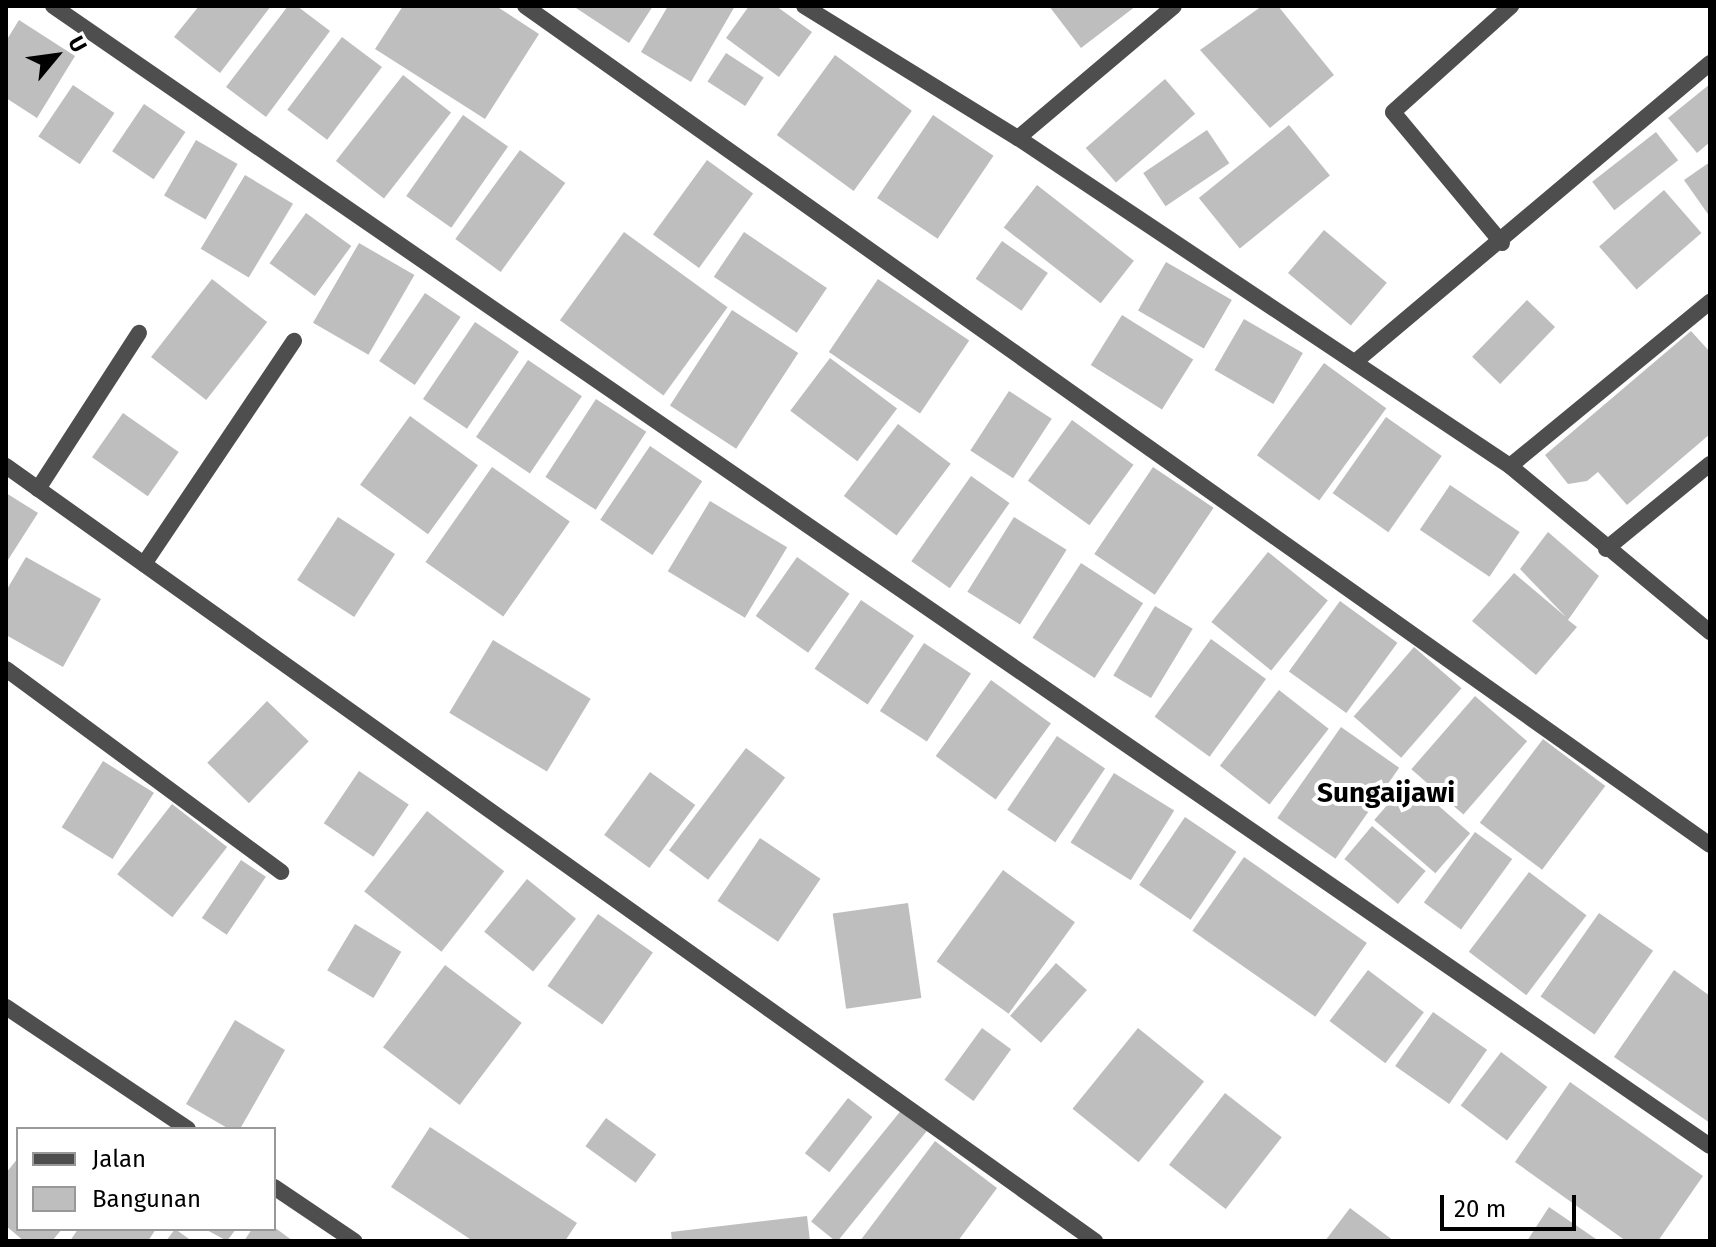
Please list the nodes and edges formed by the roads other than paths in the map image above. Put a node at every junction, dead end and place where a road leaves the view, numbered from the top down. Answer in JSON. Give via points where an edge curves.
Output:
{"nodes":[{"id":1,"x":53,"y":6,"type":"edge"},
{"id":2,"x":525,"y":6,"type":"edge"},
{"id":3,"x":804,"y":6,"type":"edge"},
{"id":4,"x":1174,"y":6,"type":"edge"},
{"id":5,"x":1511,"y":6,"type":"edge"},
{"id":6,"x":1710,"y":63,"type":"edge"},
{"id":7,"x":1018,"y":138,"type":"junction"},
{"id":8,"x":1502,"y":243,"type":"junction"},
{"id":9,"x":1710,"y":302,"type":"edge"},
{"id":10,"x":139,"y":333,"type":"dead end"},
{"id":11,"x":294,"y":341,"type":"dead end"},
{"id":12,"x":1355,"y":362,"type":"junction"},
{"id":13,"x":1710,"y":464,"type":"edge"},
{"id":14,"x":6,"y":466,"type":"edge"},
{"id":15,"x":1510,"y":466,"type":"junction"},
{"id":16,"x":38,"y":489,"type":"junction"},
{"id":17,"x":1606,"y":549,"type":"junction"},
{"id":18,"x":144,"y":564,"type":"junction"},
{"id":19,"x":1710,"y":632,"type":"edge"},
{"id":20,"x":6,"y":669,"type":"edge"},
{"id":21,"x":1710,"y":845,"type":"edge"},
{"id":22,"x":281,"y":872,"type":"dead end"},
{"id":23,"x":6,"y":1007,"type":"edge"},
{"id":24,"x":185,"y":1127,"type":"edge"},
{"id":25,"x":1710,"y":1146,"type":"edge"},
{"id":26,"x":276,"y":1188,"type":"edge"},
{"id":27,"x":354,"y":1241,"type":"edge"},
{"id":28,"x":1095,"y":1241,"type":"edge"}],
"edges":[{"from":1,"to":25,"type":"street"},
{"from":2,"to":21,"type":"street"},
{"from":3,"to":7,"type":"street"},
{"from":4,"to":7,"type":"street"},
{"from":5,"to":8,"type":"street","via":[[1393,112]]},
{"from":6,"to":8,"type":"street"},
{"from":7,"to":12,"type":"street"},
{"from":8,"to":12,"type":"street"},
{"from":9,"to":15,"type":"street"},
{"from":10,"to":16,"type":"street"},
{"from":11,"to":18,"type":"street"},
{"from":12,"to":15,"type":"street"},
{"from":13,"to":17,"type":"street"},
{"from":14,"to":16,"type":"street"},
{"from":15,"to":17,"type":"street"},
{"from":16,"to":18,"type":"street"},
{"from":17,"to":19,"type":"street"},
{"from":18,"to":28,"type":"street"},
{"from":20,"to":22,"type":"street"},
{"from":23,"to":24,"type":"street"},
{"from":26,"to":27,"type":"street"}]}
